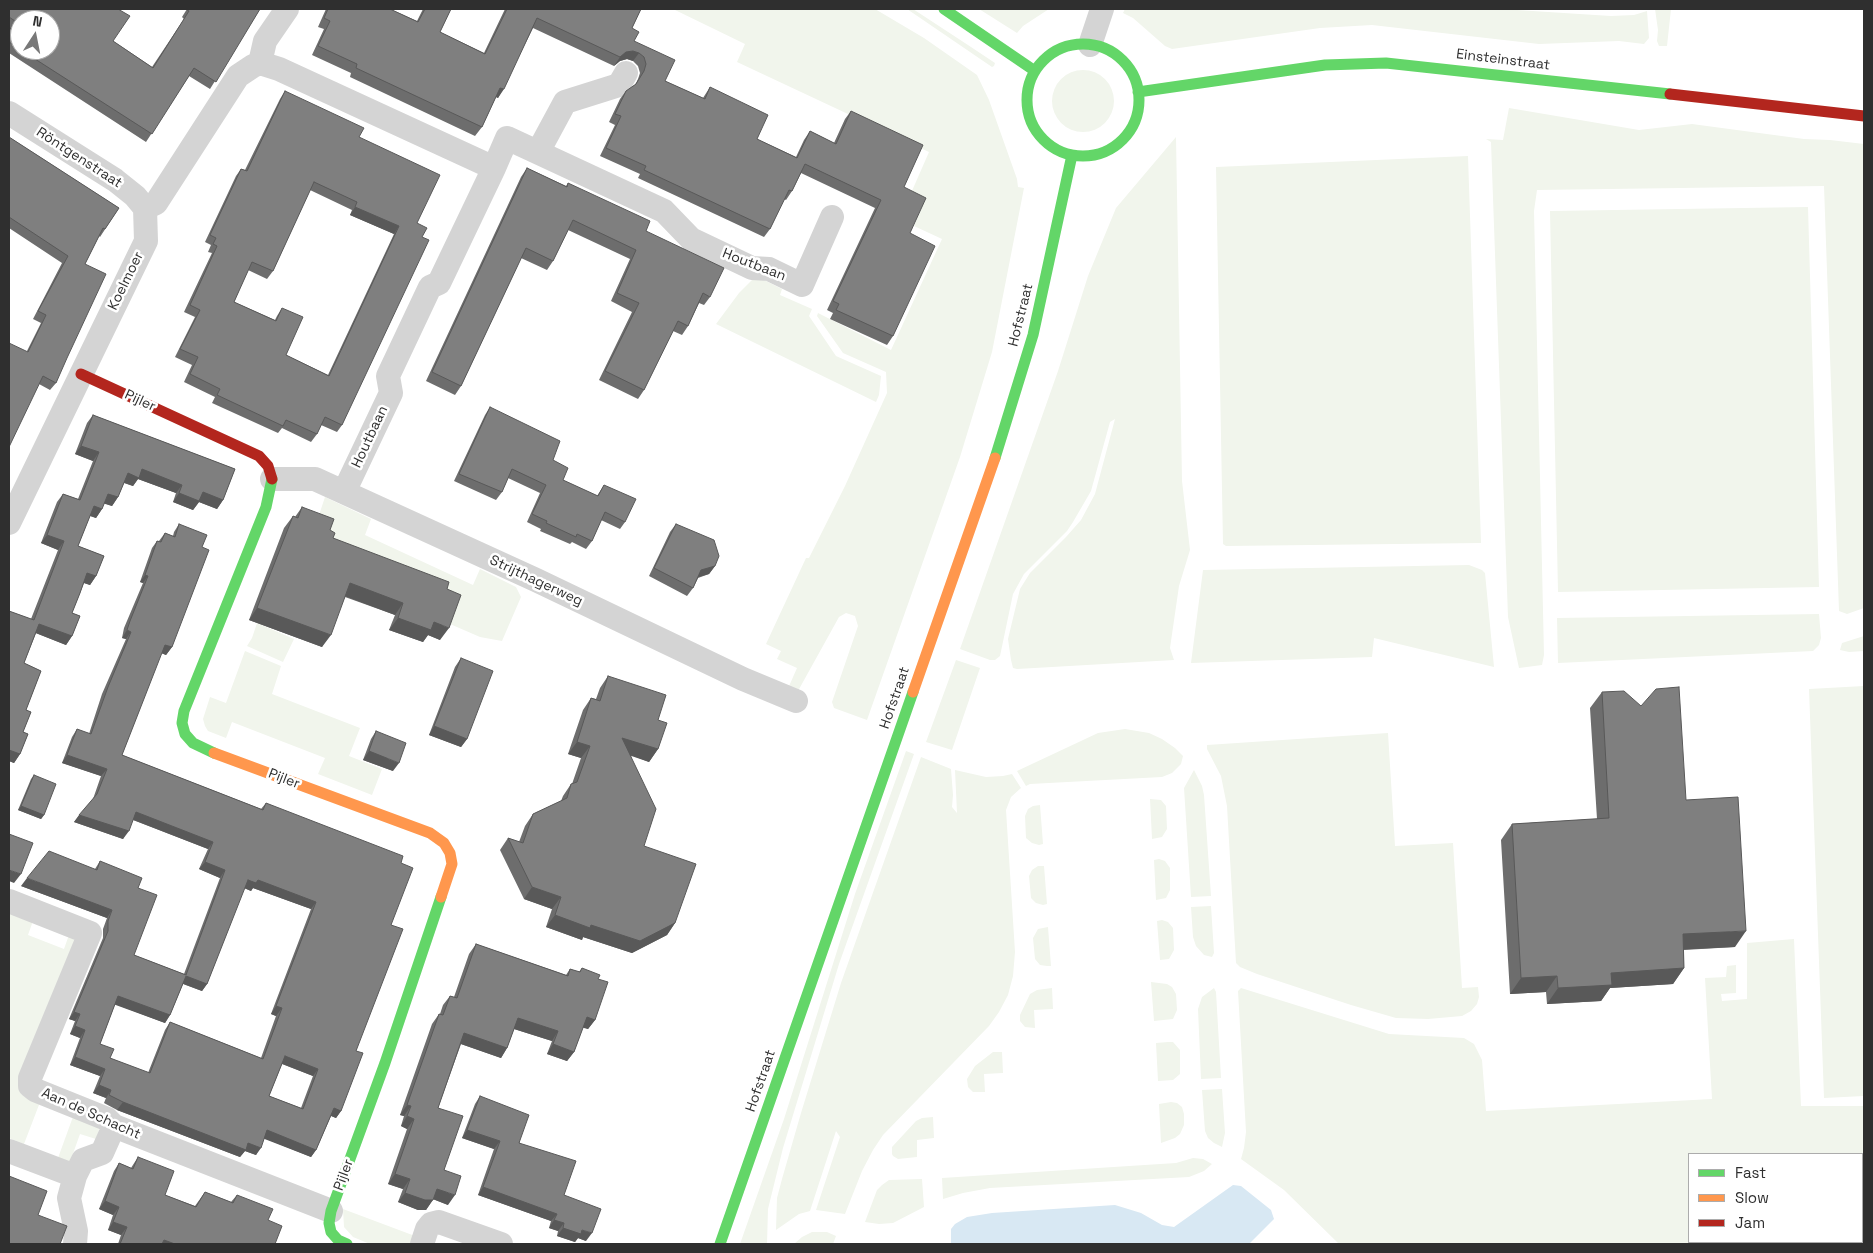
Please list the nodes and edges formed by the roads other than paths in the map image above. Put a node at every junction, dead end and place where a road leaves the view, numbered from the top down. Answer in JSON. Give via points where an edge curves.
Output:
{"nodes":[{"id":1,"x":287,"y":9,"type":"edge"},
{"id":2,"x":944,"y":9,"type":"edge"},
{"id":3,"x":1102,"y":9,"type":"edge"},
{"id":4,"x":1090,"y":45,"type":"junction"},
{"id":5,"x":260,"y":63,"type":"junction"},
{"id":6,"x":1035,"y":71,"type":"junction"},
{"id":7,"x":626,"y":73,"type":"dead end"},
{"id":8,"x":1138,"y":92,"type":"junction"},
{"id":9,"x":9,"y":113,"type":"edge"},
{"id":10,"x":1864,"y":116,"type":"edge"},
{"id":11,"x":538,"y":152,"type":"junction"},
{"id":12,"x":1072,"y":155,"type":"junction"},
{"id":13,"x":494,"y":168,"type":"junction"},
{"id":14,"x":145,"y":208,"type":"junction"},
{"id":15,"x":832,"y":217,"type":"dead end"},
{"id":16,"x":80,"y":374,"type":"junction"},
{"id":17,"x":272,"y":479,"type":"junction"},
{"id":18,"x":344,"y":492,"type":"junction"},
{"id":19,"x":9,"y":523,"type":"edge"},
{"id":20,"x":796,"y":701,"type":"dead end"},
{"id":21,"x":9,"y":901,"type":"edge"},
{"id":22,"x":114,"y":1126,"type":"junction"},
{"id":23,"x":9,"y":1151,"type":"edge"},
{"id":24,"x":75,"y":1176,"type":"junction"},
{"id":25,"x":331,"y":1211,"type":"junction"},
{"id":26,"x":75,"y":1244,"type":"edge"},
{"id":27,"x":348,"y":1244,"type":"edge"},
{"id":28,"x":422,"y":1244,"type":"edge"},
{"id":29,"x":501,"y":1244,"type":"edge"},
{"id":30,"x":720,"y":1244,"type":"edge"}],
"edges":[{"from":1,"to":5,"type":"street","via":[[266,41]]},
{"from":2,"to":6,"type":"main road"},
{"from":3,"to":4,"type":"street"},
{"from":4,"to":6,"type":"main road","via":[[1063,48],[1047,57]]},
{"from":4,"to":8,"type":"main road","via":[[1102,47],[1122,60],[1135,80]]},
{"from":5,"to":13,"type":"street"},
{"from":5,"to":14,"type":"street","via":[[238,76],[156,203]]},
{"from":6,"to":12,"type":"main road","via":[[1028,85],[1029,116],[1045,141]]},
{"from":7,"to":11,"type":"street","via":[[619,85],[566,102]]},
{"from":8,"to":10,"type":"main road","name":"Einsteinstraat","via":[[1325,65],[1386,63]]},
{"from":8,"to":12,"type":"main road","via":[[1134,122],[1116,145],[1102,153]]},
{"from":9,"to":14,"type":"street","name":"Röntgenstraat","via":[[114,180]]},
{"from":11,"to":13,"type":"street","name":"Houtbaan","via":[[507,138]]},
{"from":11,"to":15,"type":"street","name":"Houtbaan","via":[[664,211],[691,239],[752,268],[769,269],[802,285]]},
{"from":12,"to":30,"type":"main road","name":"Hofstraat","via":[[1033,335],[1006,425]]},
{"from":13,"to":18,"type":"street","name":"Houtbaan","via":[[440,283],[430,287],[388,376],[391,393]]},
{"from":14,"to":16,"type":"street","name":"Koelmoer","via":[[146,241]]},
{"from":16,"to":17,"type":"main road","name":"Pijler","via":[[259,456],[268,466]]},
{"from":16,"to":19,"type":"street","name":"Koelmoer"},
{"from":17,"to":18,"type":"street","name":"Strijthagerweg","via":[[315,479]]},
{"from":17,"to":25,"type":"main road","name":"Pijler","via":[[266,507],[184,711],[182,723],[186,734],[201,748],[430,834],[444,844],[452,864]]},
{"from":18,"to":20,"type":"street","name":"Strijthagerweg"},
{"from":21,"to":22,"type":"street","name":"Aan de Schacht","via":[[90,933],[30,1078],[30,1086],[107,1119]]},
{"from":22,"to":24,"type":"street","via":[[102,1153],[82,1160]]},
{"from":22,"to":25,"type":"street","name":"Aan de Schacht"},
{"from":23,"to":24,"type":"street"},
{"from":24,"to":26,"type":"street","via":[[69,1198],[76,1231]]},
{"from":25,"to":27,"type":"main road","name":"Pijler","via":[[331,1232]]},
{"from":28,"to":29,"type":"street","via":[[427,1229],[439,1222]]}]}
